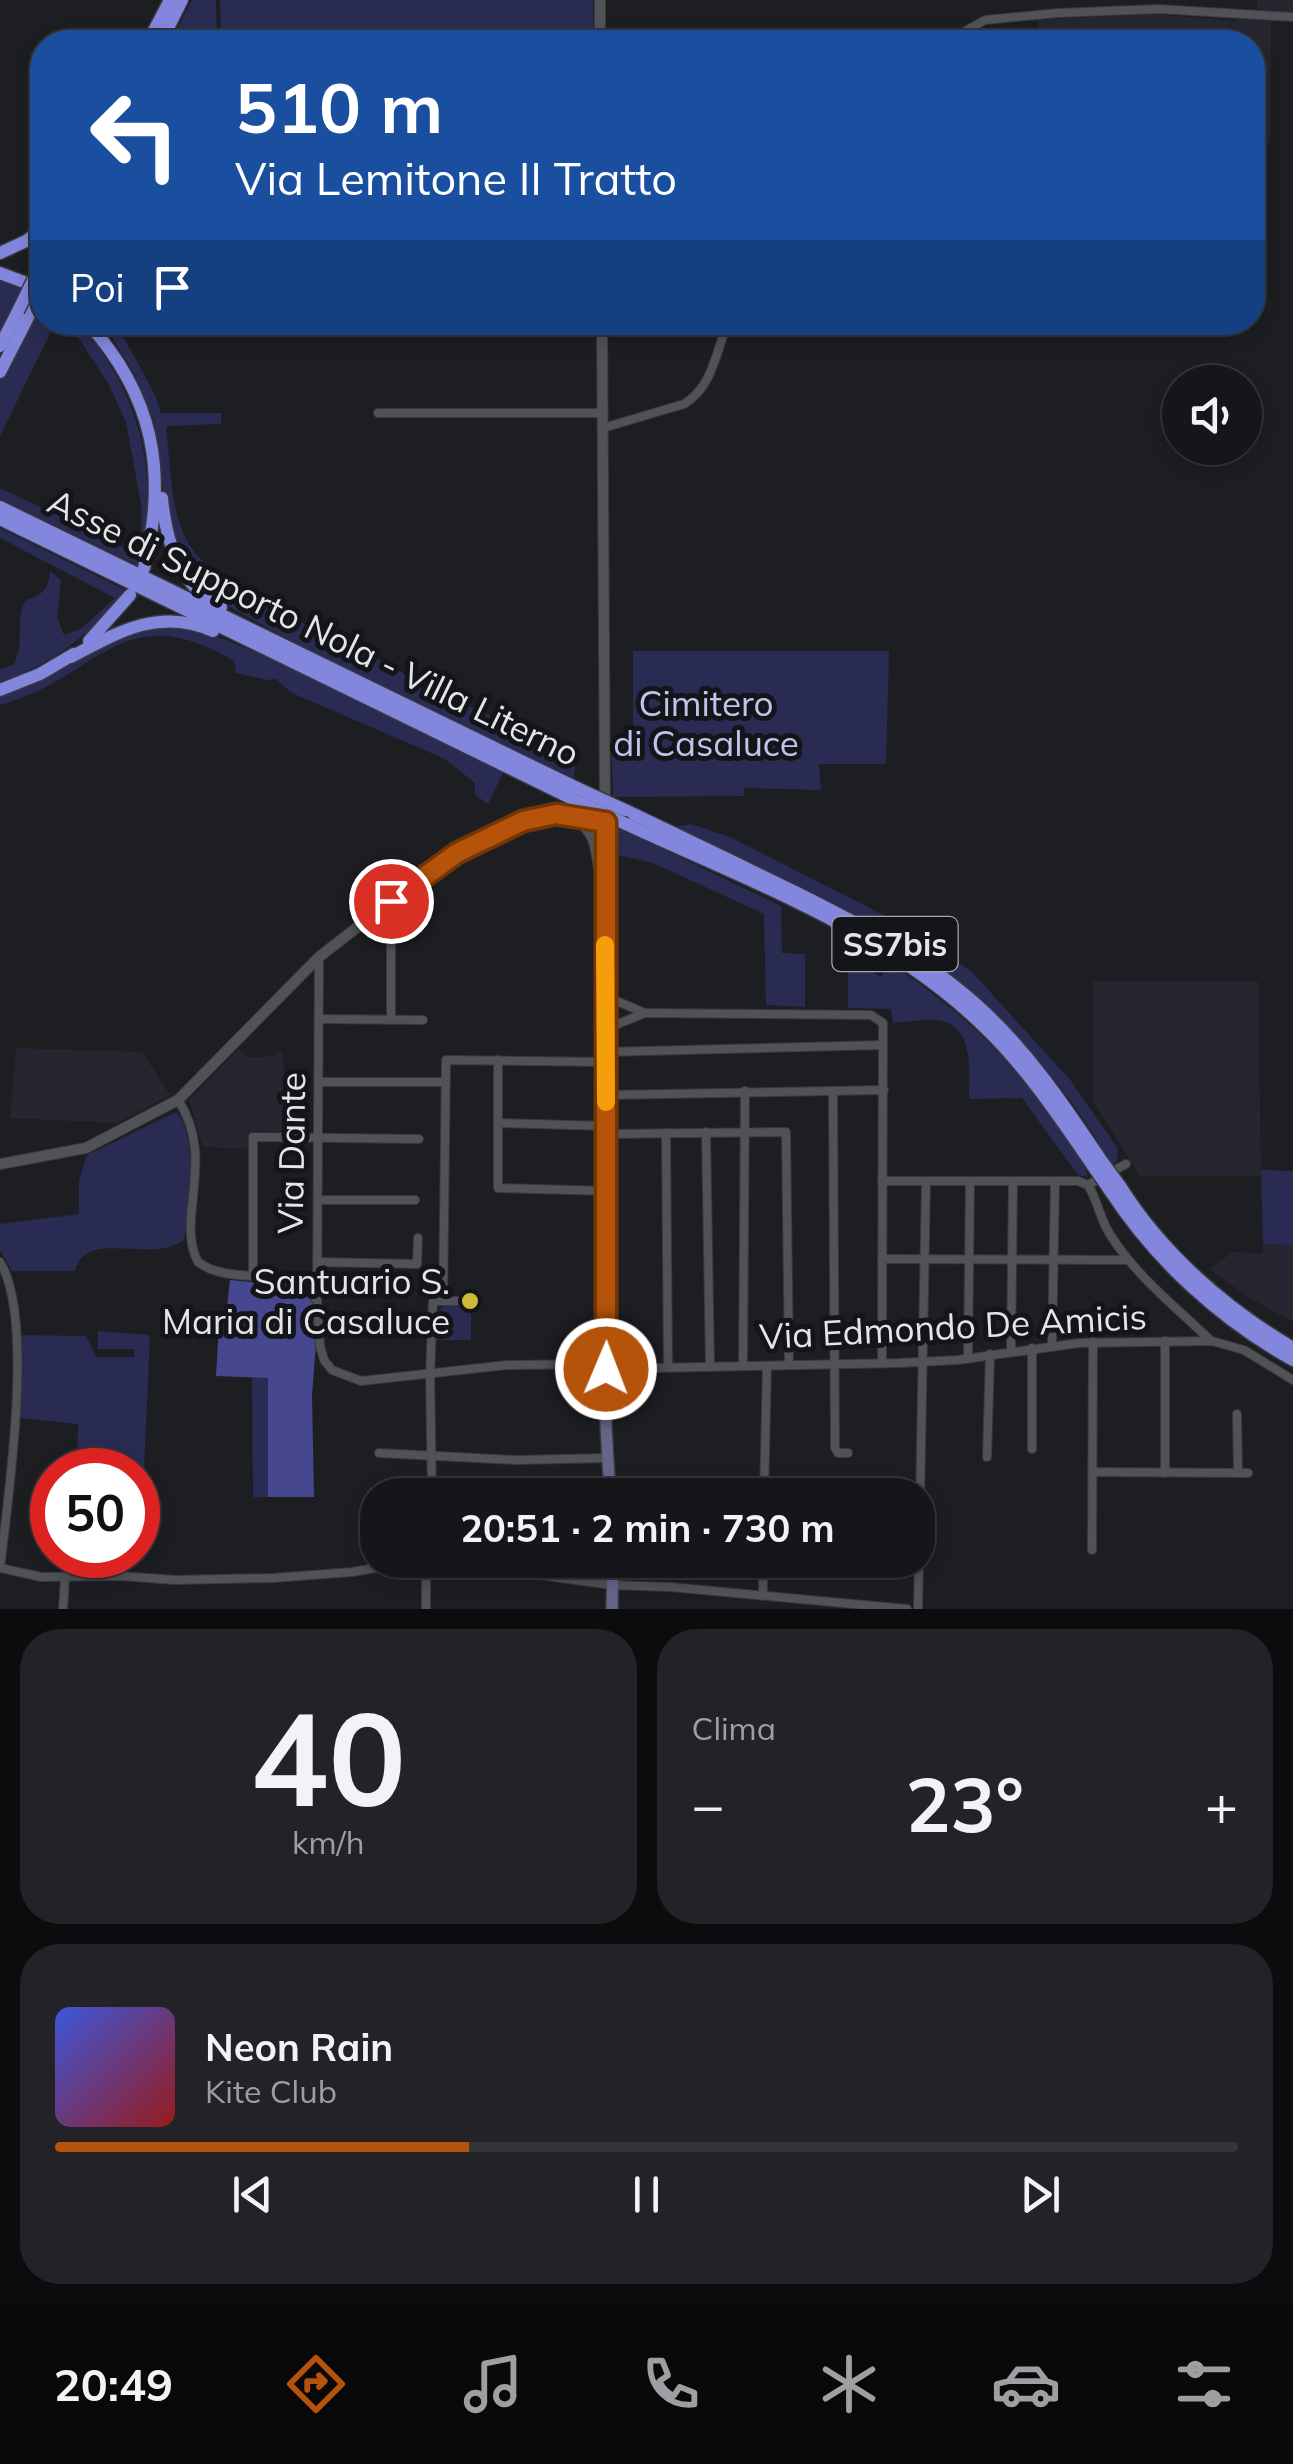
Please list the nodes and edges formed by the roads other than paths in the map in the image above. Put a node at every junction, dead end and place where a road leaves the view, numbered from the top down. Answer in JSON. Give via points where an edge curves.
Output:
{"nodes":[{"id":1,"x":170,"y":0,"type":"edge"},
{"id":2,"x":182,"y":0,"type":"edge"},
{"id":3,"x":600,"y":0,"type":"edge"},
{"id":4,"x":1293,"y":17,"type":"edge"},
{"id":5,"x":154,"y":30,"type":"edge"},
{"id":6,"x":167,"y":30,"type":"edge"},
{"id":7,"x":600,"y":30,"type":"edge"},
{"id":8,"x":968,"y":30,"type":"edge"},
{"id":9,"x":30,"y":238,"type":"edge"},
{"id":10,"x":0,"y":252,"type":"edge"},
{"id":11,"x":0,"y":273,"type":"edge"},
{"id":12,"x":30,"y":284,"type":"edge"},
{"id":13,"x":30,"y":295,"type":"edge"},
{"id":14,"x":30,"y":306,"type":"edge"},
{"id":15,"x":22,"y":317,"type":"junction"},
{"id":16,"x":97,"y":335,"type":"edge"},
{"id":17,"x":106,"y":335,"type":"edge"},
{"id":18,"x":602,"y":335,"type":"edge"},
{"id":19,"x":723,"y":335,"type":"edge"},
{"id":20,"x":0,"y":346,"type":"edge"},
{"id":21,"x":122,"y":366,"type":"junction"},
{"id":22,"x":0,"y":372,"type":"edge"},
{"id":23,"x":378,"y":413,"type":"dead end"},
{"id":24,"x":602,"y":413,"type":"junction"},
{"id":25,"x":602,"y":428,"type":"junction"},
{"id":26,"x":154,"y":460,"type":"junction"},
{"id":27,"x":0,"y":507,"type":"edge"},
{"id":28,"x":0,"y":519,"type":"edge"},
{"id":29,"x":144,"y":568,"type":"dead end"},
{"id":30,"x":130,"y":595,"type":"dead end"},
{"id":31,"x":248,"y":626,"type":"junction"},
{"id":32,"x":258,"y":646,"type":"junction"},
{"id":33,"x":71,"y":656,"type":"junction"},
{"id":34,"x":0,"y":690,"type":"edge"},
{"id":35,"x":605,"y":792,"type":"junction"},
{"id":36,"x":578,"y":795,"type":"junction"},
{"id":37,"x":577,"y":820,"type":"junction"},
{"id":38,"x":606,"y":822,"type":"junction"},
{"id":39,"x":605,"y":886,"type":"junction"},
{"id":40,"x":391,"y":901,"type":"junction"},
{"id":41,"x":319,"y":957,"type":"junction"},
{"id":42,"x":605,"y":996,"type":"junction"},
{"id":43,"x":645,"y":1012,"type":"junction"},
{"id":44,"x":319,"y":1020,"type":"junction"},
{"id":45,"x":392,"y":1020,"type":"junction"},
{"id":46,"x":423,"y":1020,"type":"dead end"},
{"id":47,"x":605,"y":1028,"type":"junction"},
{"id":48,"x":884,"y":1045,"type":"junction"},
{"id":49,"x":605,"y":1057,"type":"junction"},
{"id":50,"x":498,"y":1060,"type":"junction"},
{"id":51,"x":320,"y":1082,"type":"junction"},
{"id":52,"x":446,"y":1082,"type":"junction"},
{"id":53,"x":884,"y":1090,"type":"junction"},
{"id":54,"x":833,"y":1091,"type":"junction"},
{"id":55,"x":745,"y":1092,"type":"junction"},
{"id":56,"x":606,"y":1095,"type":"junction"},
{"id":57,"x":178,"y":1100,"type":"junction"},
{"id":58,"x":499,"y":1124,"type":"junction"},
{"id":59,"x":606,"y":1130,"type":"junction"},
{"id":60,"x":706,"y":1132,"type":"junction"},
{"id":61,"x":745,"y":1132,"type":"junction"},
{"id":62,"x":666,"y":1133,"type":"junction"},
{"id":63,"x":320,"y":1138,"type":"junction"},
{"id":64,"x":419,"y":1139,"type":"dead end"},
{"id":65,"x":0,"y":1164,"type":"edge"},
{"id":66,"x":1126,"y":1164,"type":"dead end"},
{"id":67,"x":882,"y":1181,"type":"junction"},
{"id":68,"x":926,"y":1181,"type":"junction"},
{"id":69,"x":970,"y":1181,"type":"junction"},
{"id":70,"x":1013,"y":1181,"type":"junction"},
{"id":71,"x":1055,"y":1181,"type":"junction"},
{"id":72,"x":1088,"y":1185,"type":"junction"},
{"id":73,"x":1115,"y":1189,"type":"junction"},
{"id":74,"x":607,"y":1191,"type":"junction"},
{"id":75,"x":319,"y":1200,"type":"junction"},
{"id":76,"x":415,"y":1200,"type":"dead end"},
{"id":77,"x":418,"y":1238,"type":"dead end"},
{"id":78,"x":882,"y":1259,"type":"junction"},
{"id":79,"x":926,"y":1259,"type":"junction"},
{"id":80,"x":969,"y":1259,"type":"junction"},
{"id":81,"x":1012,"y":1260,"type":"junction"},
{"id":82,"x":1054,"y":1260,"type":"junction"},
{"id":83,"x":1128,"y":1260,"type":"junction"},
{"id":84,"x":0,"y":1262,"type":"edge"},
{"id":85,"x":318,"y":1262,"type":"junction"},
{"id":86,"x":253,"y":1278,"type":"junction"},
{"id":87,"x":444,"y":1301,"type":"junction"},
{"id":88,"x":465,"y":1301,"type":"dead end"},
{"id":89,"x":317,"y":1302,"type":"junction"},
{"id":90,"x":1212,"y":1341,"type":"junction"},
{"id":91,"x":1094,"y":1342,"type":"junction"},
{"id":92,"x":1165,"y":1342,"type":"junction"},
{"id":93,"x":1052,"y":1346,"type":"junction"},
{"id":94,"x":1032,"y":1348,"type":"junction"},
{"id":95,"x":1293,"y":1348,"type":"edge"},
{"id":96,"x":1011,"y":1350,"type":"junction"},
{"id":97,"x":990,"y":1354,"type":"junction"},
{"id":98,"x":968,"y":1358,"type":"junction"},
{"id":99,"x":1293,"y":1360,"type":"edge"},
{"id":100,"x":923,"y":1362,"type":"junction"},
{"id":101,"x":882,"y":1363,"type":"junction"},
{"id":102,"x":835,"y":1364,"type":"junction"},
{"id":103,"x":789,"y":1365,"type":"junction"},
{"id":104,"x":606,"y":1366,"type":"junction"},
{"id":105,"x":743,"y":1366,"type":"junction"},
{"id":106,"x":766,"y":1366,"type":"junction"},
{"id":107,"x":710,"y":1367,"type":"junction"},
{"id":108,"x":668,"y":1368,"type":"junction"},
{"id":109,"x":430,"y":1374,"type":"junction"},
{"id":110,"x":1293,"y":1380,"type":"edge"},
{"id":111,"x":1238,"y":1414,"type":"dead end"},
{"id":112,"x":1032,"y":1449,"type":"dead end"},
{"id":113,"x":848,"y":1452,"type":"dead end"},
{"id":114,"x":379,"y":1453,"type":"dead end"},
{"id":115,"x":432,"y":1456,"type":"junction"},
{"id":116,"x":987,"y":1457,"type":"dead end"},
{"id":117,"x":608,"y":1458,"type":"junction"},
{"id":118,"x":1092,"y":1472,"type":"junction"},
{"id":119,"x":1165,"y":1473,"type":"junction"},
{"id":120,"x":432,"y":1478,"type":"edge"},
{"id":121,"x":609,"y":1478,"type":"edge"},
{"id":122,"x":764,"y":1478,"type":"edge"},
{"id":123,"x":4,"y":1506,"type":"edge"},
{"id":124,"x":1092,"y":1550,"type":"dead end"},
{"id":125,"x":0,"y":1568,"type":"edge"},
{"id":126,"x":360,"y":1568,"type":"edge"},
{"id":127,"x":30,"y":1573,"type":"edge"},
{"id":128,"x":64,"y":1578,"type":"edge"},
{"id":129,"x":160,"y":1578,"type":"edge"},
{"id":130,"x":425,"y":1578,"type":"edge"},
{"id":131,"x":562,"y":1578,"type":"edge"},
{"id":132,"x":612,"y":1578,"type":"edge"},
{"id":133,"x":763,"y":1578,"type":"edge"},
{"id":134,"x":612,"y":1585,"type":"junction"},
{"id":135,"x":763,"y":1595,"type":"junction"},
{"id":136,"x":63,"y":1609,"type":"edge"},
{"id":137,"x":426,"y":1609,"type":"edge"},
{"id":138,"x":612,"y":1609,"type":"edge"},
{"id":139,"x":907,"y":1609,"type":"edge"},
{"id":140,"x":918,"y":1609,"type":"edge"}],
"edges":[{"from":1,"to":5,"type":"highway"},
{"from":2,"to":6,"type":"highway"},
{"from":3,"to":7,"type":"street"},
{"from":4,"to":8,"type":"street","via":[[1158,9],[986,20]]},
{"from":9,"to":10,"type":"highway"},
{"from":11,"to":12,"type":"highway"},
{"from":13,"to":15,"type":"highway","bridge":true},
{"from":14,"to":15,"type":"highway"},
{"from":15,"to":20,"type":"highway"},
{"from":15,"to":22,"type":"highway"},
{"from":16,"to":21,"type":"highway"},
{"from":17,"to":21,"type":"highway"},
{"from":18,"to":24,"type":"street"},
{"from":19,"to":25,"type":"street","via":[[695,396]]},
{"from":21,"to":26,"type":"highway","via":[[143,412]]},
{"from":23,"to":24,"type":"street"},
{"from":24,"to":25,"type":"street"},
{"from":25,"to":35,"type":"street"},
{"from":26,"to":29,"type":"highway","via":[[156,509]]},
{"from":26,"to":31,"type":"highway","via":[[180,567],[199,591]]},
{"from":27,"to":31,"type":"highway","name":"Asse di Supporto Nola - Villa Literno","number":"SS7bis"},
{"from":28,"to":32,"type":"highway","name":"Asse di Supporto Nola - Villa Literno","number":"SS7bis"},
{"from":30,"to":33,"type":"highway"},
{"from":31,"to":36,"type":"highway","name":"Asse di Supporto Nola - Villa Literno","number":"SS7bis"},
{"from":32,"to":33,"type":"highway","via":[[160,620],[133,625]]},
{"from":32,"to":36,"type":"highway","name":"Asse di Supporto Nola - Villa Literno","number":"SS7bis"},
{"from":33,"to":34,"type":"highway"},
{"from":35,"to":37,"type":"street","via":[[596,814]]},
{"from":35,"to":38,"type":"street"},
{"from":36,"to":73,"type":"highway","name":"Asse di Supporto Nola - Villa Literno","number":"SS7bis","bridge":true,"via":[[918,970],[1009,1052]]},
{"from":37,"to":38,"type":"street"},
{"from":37,"to":39,"type":"street","via":[[596,843]]},
{"from":37,"to":40,"type":"street","via":[[547,814],[495,833]]},
{"from":38,"to":39,"type":"main road"},
{"from":39,"to":42,"type":"main road"},
{"from":40,"to":41,"type":"street"},
{"from":40,"to":45,"type":"street"},
{"from":41,"to":44,"type":"street","name":"Via Dante"},
{"from":41,"to":57,"type":"street"},
{"from":42,"to":43,"type":"street"},
{"from":42,"to":47,"type":"main road"},
{"from":43,"to":47,"type":"street"},
{"from":43,"to":48,"type":"street","via":[[870,1014],[883,1023]]},
{"from":44,"to":45,"type":"street"},
{"from":44,"to":51,"type":"street","name":"Via Dante"},
{"from":45,"to":46,"type":"street"},
{"from":47,"to":49,"type":"main road"},
{"from":48,"to":49,"type":"street"},
{"from":48,"to":53,"type":"street"},
{"from":49,"to":50,"type":"street"},
{"from":49,"to":56,"type":"main road"},
{"from":50,"to":52,"type":"street","via":[[446,1060]]},
{"from":50,"to":58,"type":"street"},
{"from":51,"to":52,"type":"street"},
{"from":51,"to":63,"type":"street","name":"Via Dante"},
{"from":52,"to":87,"type":"street"},
{"from":53,"to":54,"type":"street"},
{"from":53,"to":67,"type":"street"},
{"from":54,"to":55,"type":"street"},
{"from":54,"to":102,"type":"street"},
{"from":55,"to":56,"type":"street"},
{"from":55,"to":61,"type":"street"},
{"from":56,"to":59,"type":"main road"},
{"from":57,"to":65,"type":"street","via":[[86,1148]]},
{"from":57,"to":86,"type":"street","via":[[197,1154],[195,1258],[220,1274]]},
{"from":58,"to":59,"type":"street"},
{"from":58,"to":74,"type":"street","via":[[498,1188]]},
{"from":59,"to":62,"type":"street"},
{"from":59,"to":74,"type":"main road"},
{"from":60,"to":61,"type":"street"},
{"from":60,"to":62,"type":"street"},
{"from":60,"to":107,"type":"street"},
{"from":61,"to":103,"type":"street","via":[[786,1132]]},
{"from":61,"to":105,"type":"street"},
{"from":62,"to":108,"type":"street"},
{"from":63,"to":64,"type":"street"},
{"from":63,"to":75,"type":"street","name":"Via Dante"},
{"from":63,"to":86,"type":"street","via":[[254,1137]]},
{"from":66,"to":72,"type":"street"},
{"from":67,"to":68,"type":"street"},
{"from":67,"to":78,"type":"street"},
{"from":68,"to":69,"type":"street"},
{"from":68,"to":79,"type":"street"},
{"from":69,"to":70,"type":"street"},
{"from":69,"to":80,"type":"street"},
{"from":70,"to":71,"type":"street"},
{"from":70,"to":81,"type":"street"},
{"from":71,"to":72,"type":"street"},
{"from":71,"to":82,"type":"street"},
{"from":72,"to":83,"type":"street"},
{"from":73,"to":95,"type":"highway","name":"Asse di Supporto Nola - Villa Literno","number":"SS7bis","via":[[1194,1274]]},
{"from":73,"to":99,"type":"highway","name":"Asse di Supporto Nola - Villa Literno","number":"SS7bis","via":[[1152,1245],[1197,1290]]},
{"from":74,"to":104,"type":"main road"},
{"from":75,"to":76,"type":"street"},
{"from":75,"to":85,"type":"street","name":"Via Dante"},
{"from":77,"to":85,"type":"street","via":[[418,1264]]},
{"from":78,"to":79,"type":"street"},
{"from":78,"to":101,"type":"street"},
{"from":79,"to":80,"type":"street"},
{"from":79,"to":100,"type":"street"},
{"from":80,"to":81,"type":"street"},
{"from":80,"to":98,"type":"street"},
{"from":81,"to":82,"type":"street"},
{"from":81,"to":96,"type":"street"},
{"from":82,"to":83,"type":"street"},
{"from":82,"to":93,"type":"street"},
{"from":83,"to":90,"type":"street"},
{"from":84,"to":123,"type":"street","via":[[11,1285],[15,1322],[15,1411]]},
{"from":85,"to":89,"type":"street","name":"Via Dante"},
{"from":86,"to":89,"type":"street","via":[[298,1284]]},
{"from":87,"to":88,"type":"street"},
{"from":87,"to":109,"type":"street","via":[[434,1301]]},
{"from":89,"to":109,"type":"street","name":"Via Dante","via":[[322,1355],[339,1374],[369,1381]]},
{"from":90,"to":92,"type":"street","name":"Via Edmondo De Amicis"},
{"from":90,"to":110,"type":"street","name":"Via Edmondo De Amicis","via":[[1244,1350]]},
{"from":91,"to":92,"type":"street","name":"Via Edmondo De Amicis"},
{"from":91,"to":93,"type":"street","name":"Via Edmondo De Amicis"},
{"from":91,"to":118,"type":"street"},
{"from":92,"to":119,"type":"street"},
{"from":93,"to":94,"type":"street","name":"Via Edmondo De Amicis"},
{"from":94,"to":96,"type":"street","name":"Via Edmondo De Amicis"},
{"from":94,"to":112,"type":"street"},
{"from":96,"to":97,"type":"street","name":"Via Edmondo De Amicis"},
{"from":97,"to":98,"type":"street","name":"Via Edmondo De Amicis"},
{"from":97,"to":116,"type":"street"},
{"from":98,"to":100,"type":"street","name":"Via Edmondo De Amicis"},
{"from":100,"to":101,"type":"street","name":"Via Edmondo De Amicis"},
{"from":100,"to":140,"type":"street"},
{"from":101,"to":102,"type":"street","name":"Via Edmondo De Amicis"},
{"from":102,"to":103,"type":"street","name":"Via Edmondo De Amicis"},
{"from":102,"to":113,"type":"street","via":[[835,1448]]},
{"from":103,"to":106,"type":"street","name":"Via Edmondo De Amicis"},
{"from":104,"to":108,"type":"street","name":"Via Edmondo De Amicis"},
{"from":104,"to":109,"type":"street","name":"Via Dante","via":[[507,1365]]},
{"from":104,"to":117,"type":"main road"},
{"from":105,"to":106,"type":"street","name":"Via Edmondo De Amicis"},
{"from":105,"to":107,"type":"street","name":"Via Edmondo De Amicis"},
{"from":106,"to":122,"type":"street"},
{"from":107,"to":108,"type":"street","name":"Via Edmondo De Amicis"},
{"from":109,"to":115,"type":"street"},
{"from":111,"to":119,"type":"street","via":[[1243,1473]]},
{"from":114,"to":115,"type":"street"},
{"from":115,"to":117,"type":"street"},
{"from":115,"to":120,"type":"street"},
{"from":117,"to":121,"type":"main road"},
{"from":118,"to":119,"type":"street"},
{"from":118,"to":124,"type":"street"},
{"from":123,"to":125,"type":"street"},
{"from":125,"to":127,"type":"street"},
{"from":126,"to":129,"type":"street","via":[[273,1578]]},
{"from":128,"to":136,"type":"street"},
{"from":130,"to":137,"type":"street"},
{"from":131,"to":134,"type":"street"},
{"from":132,"to":134,"type":"main road"},
{"from":133,"to":135,"type":"street"},
{"from":134,"to":135,"type":"street"},
{"from":134,"to":138,"type":"main road"},
{"from":135,"to":139,"type":"street"}]}
